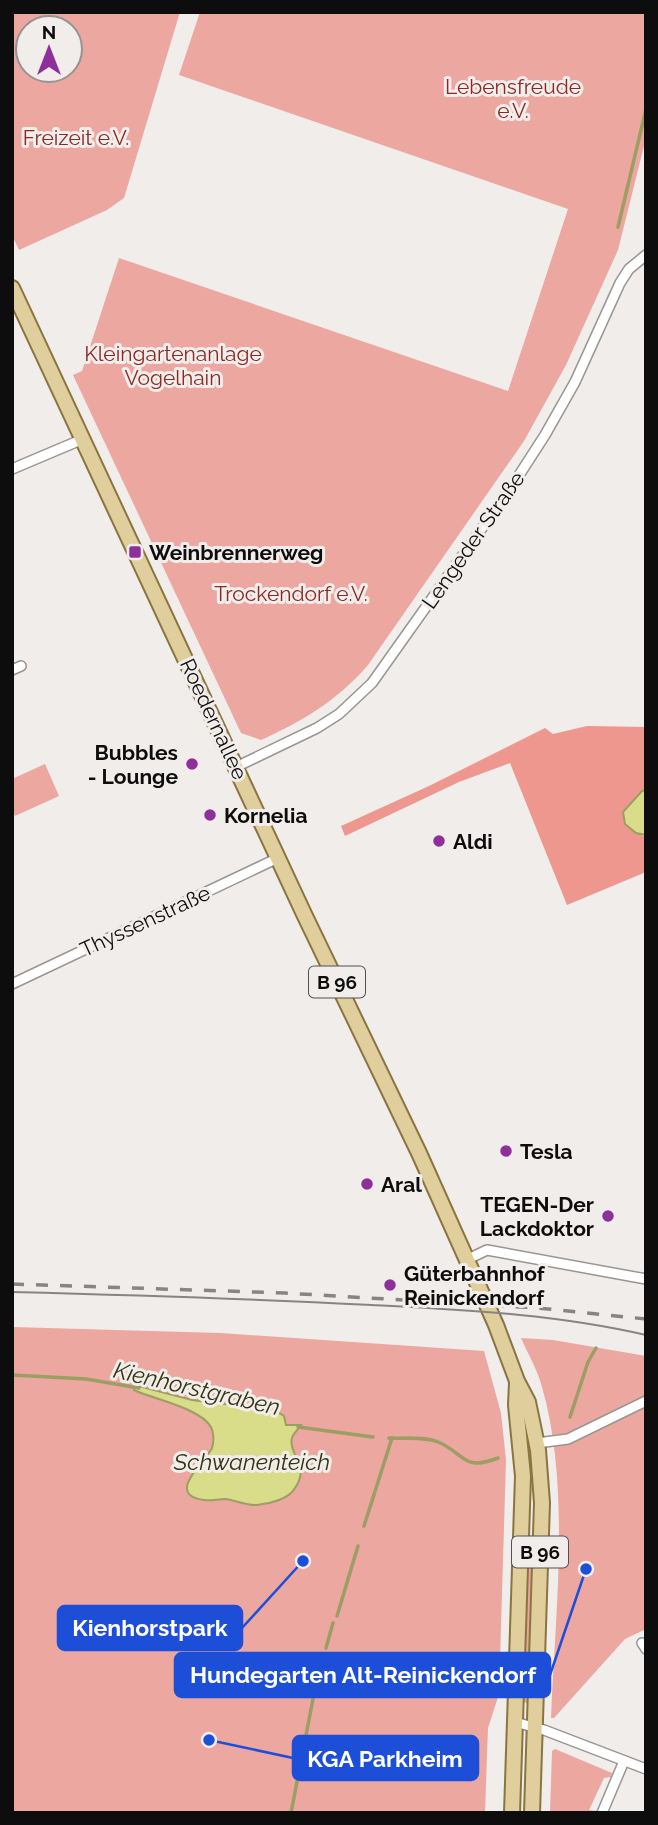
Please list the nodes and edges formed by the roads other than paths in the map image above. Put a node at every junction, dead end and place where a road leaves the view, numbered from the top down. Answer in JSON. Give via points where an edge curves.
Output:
{"nodes":[{"id":1,"x":646,"y":255,"type":"edge"},
{"id":2,"x":12,"y":288,"type":"edge"},
{"id":3,"x":83,"y":439,"type":"junction"},
{"id":4,"x":12,"y":470,"type":"edge"},
{"id":5,"x":236,"y":767,"type":"junction"},
{"id":6,"x":278,"y":858,"type":"junction"},
{"id":7,"x":12,"y":984,"type":"edge"},
{"id":8,"x":466,"y":1260,"type":"junction"},
{"id":9,"x":646,"y":1279,"type":"edge"},
{"id":10,"x":517,"y":1381,"type":"junction"},
{"id":11,"x":646,"y":1401,"type":"edge"},
{"id":12,"x":537,"y":1443,"type":"junction"},
{"id":13,"x":514,"y":1723,"type":"junction"},
{"id":14,"x":535,"y":1727,"type":"junction"},
{"id":15,"x":624,"y":1761,"type":"junction"},
{"id":16,"x":646,"y":1769,"type":"edge"},
{"id":17,"x":512,"y":1813,"type":"edge"},
{"id":18,"x":532,"y":1813,"type":"edge"},
{"id":19,"x":602,"y":1813,"type":"edge"}],
"edges":[{"from":1,"to":5,"type":"street","name":"Lengeder Straße","via":[[620,283],[575,382],[534,452],[372,683],[317,728]]},
{"from":2,"to":3,"type":"main road","name":"Roedernallee","number":"B 96"},
{"from":3,"to":4,"type":"street"},
{"from":3,"to":5,"type":"main road","name":"Roedernallee","number":"B 96"},
{"from":5,"to":6,"type":"main road","name":"Roedernallee","number":"B 96"},
{"from":6,"to":7,"type":"street","name":"Thyssenstraße"},
{"from":6,"to":8,"type":"main road","name":"Roedernallee","number":"B 96"},
{"from":8,"to":9,"type":"street","via":[[487,1250]]},
{"from":8,"to":10,"type":"main road","name":"Roedernallee","number":"B 96"},
{"from":10,"to":12,"type":"main road","name":"Roedernallee","number":"B 96","via":[[528,1402]]},
{"from":10,"to":13,"type":"main road","name":"Roedernallee","number":"B 96","via":[[523,1476]]},
{"from":11,"to":12,"type":"street","via":[[568,1439]]},
{"from":12,"to":14,"type":"main road","name":"Roedernallee","number":"B 96","via":[[542,1503]]},
{"from":13,"to":14,"type":"street"},
{"from":13,"to":17,"type":"main road","name":"Roedernallee","number":"B 96"},
{"from":14,"to":15,"type":"street"},
{"from":14,"to":18,"type":"main road","name":"Roedernallee","number":"B 96"},
{"from":15,"to":16,"type":"street"},
{"from":15,"to":19,"type":"street"}]}
